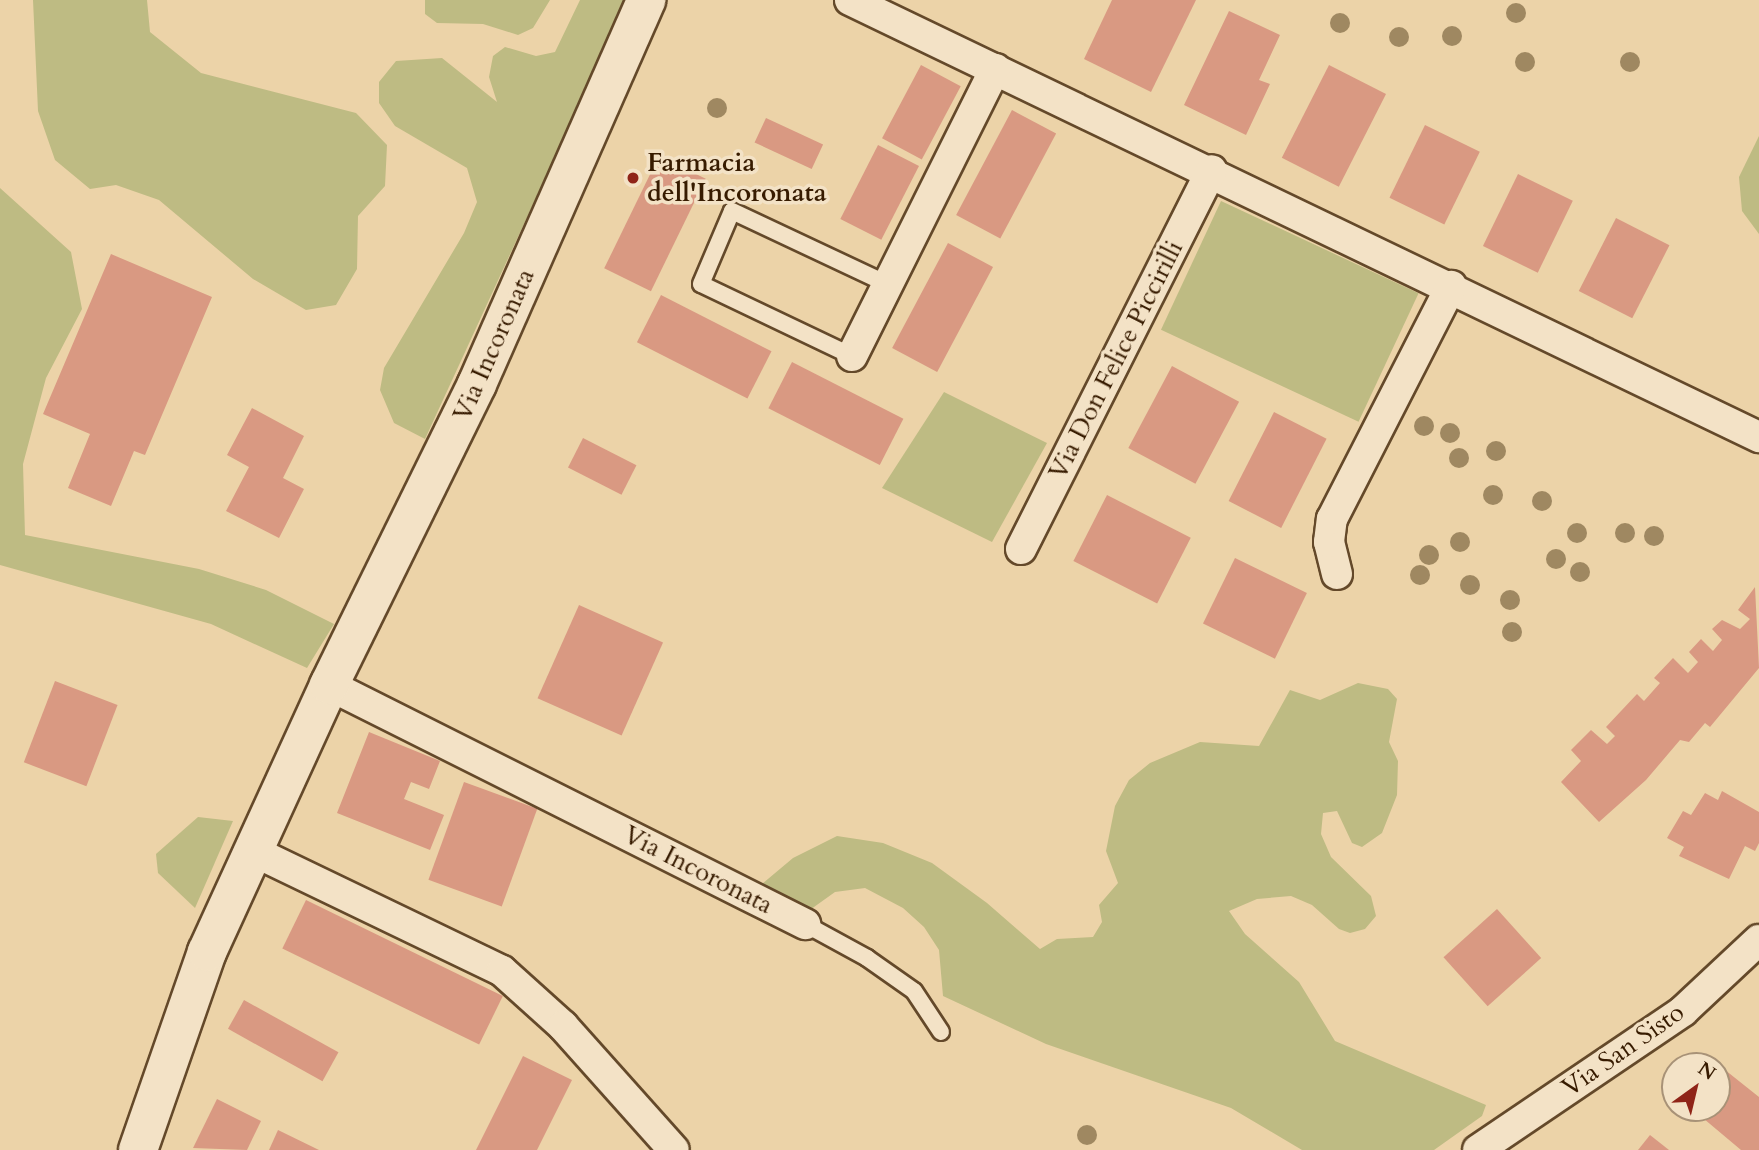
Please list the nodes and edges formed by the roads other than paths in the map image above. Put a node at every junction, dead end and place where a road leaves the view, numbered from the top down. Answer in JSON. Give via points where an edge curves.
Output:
{"nodes":[{"id":1,"x":646,"y":0,"type":"edge"},
{"id":2,"x":850,"y":0,"type":"edge"},
{"id":3,"x":995,"y":69,"type":"junction"},
{"id":4,"x":1212,"y":170,"type":"junction"},
{"id":5,"x":887,"y":284,"type":"junction"},
{"id":6,"x":1451,"y":286,"type":"junction"},
{"id":7,"x":852,"y":356,"type":"joint"},
{"id":8,"x":1759,"y":437,"type":"edge"},
{"id":9,"x":1021,"y":549,"type":"dead end"},
{"id":10,"x":1336,"y":574,"type":"dead end"},
{"id":11,"x":329,"y":685,"type":"junction"},
{"id":12,"x":253,"y":851,"type":"junction"},
{"id":13,"x":805,"y":924,"type":"joint"},
{"id":14,"x":1759,"y":940,"type":"edge"},
{"id":15,"x":941,"y":1032,"type":"dead end"},
{"id":16,"x":138,"y":1150,"type":"edge"},
{"id":17,"x":674,"y":1150,"type":"edge"},
{"id":18,"x":1478,"y":1150,"type":"edge"}],
"edges":[{"from":1,"to":11,"type":"main road","name":"Via Incoronata","via":[[460,421]]},
{"from":2,"to":3,"type":"street"},
{"from":3,"to":4,"type":"street"},
{"from":3,"to":5,"type":"street"},
{"from":4,"to":6,"type":"street"},
{"from":4,"to":9,"type":"street","name":"Via Don Felice Piccirilli"},
{"from":5,"to":7,"type":"street"},
{"from":5,"to":7,"type":"lane","via":[[732,211],[701,284]]},
{"from":6,"to":8,"type":"street"},
{"from":6,"to":10,"type":"street","via":[[1332,519],[1329,542]]},
{"from":11,"to":12,"type":"main road","name":"Via Incoronata"},
{"from":11,"to":13,"type":"street","name":"Via Incoronata"},
{"from":12,"to":16,"type":"main road","name":"Via Incoronata","via":[[202,965]]},
{"from":12,"to":17,"type":"street","via":[[502,971],[564,1026]]},
{"from":13,"to":15,"type":"lane","via":[[867,958],[914,991]]},
{"from":14,"to":18,"type":"street","name":"Via San Sisto","via":[[1683,1011]]}]}
